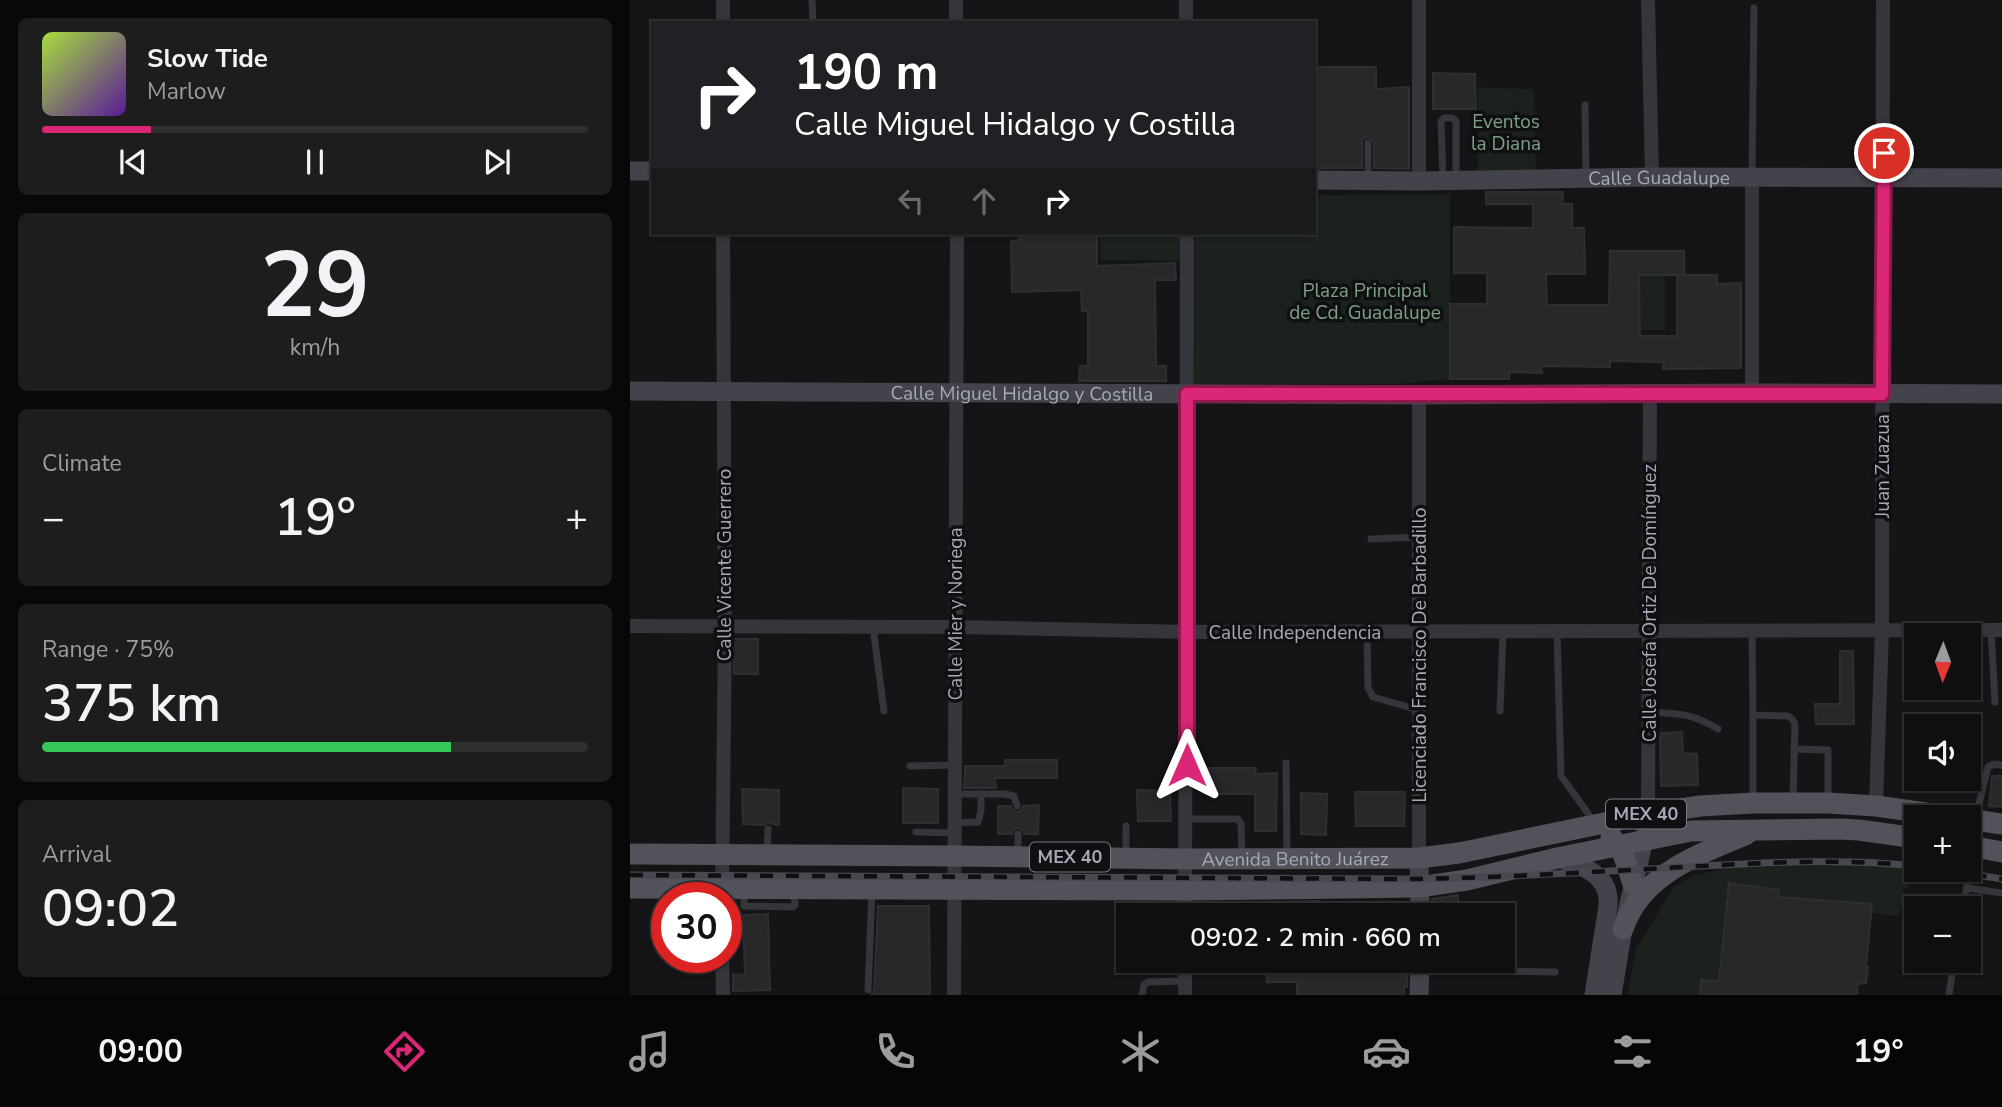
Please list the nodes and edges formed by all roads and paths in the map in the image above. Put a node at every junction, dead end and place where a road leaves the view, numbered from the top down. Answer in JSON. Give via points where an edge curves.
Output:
{"nodes":[{"id":1,"x":723,"y":0,"type":"edge"},
{"id":2,"x":812,"y":0,"type":"edge"},
{"id":3,"x":956,"y":0,"type":"edge"},
{"id":4,"x":1186,"y":0,"type":"edge"},
{"id":5,"x":1419,"y":0,"type":"edge"},
{"id":6,"x":1648,"y":0,"type":"edge"},
{"id":7,"x":1883,"y":0,"type":"edge"},
{"id":8,"x":1754,"y":8,"type":"dead end"},
{"id":9,"x":723,"y":21,"type":"edge"},
{"id":10,"x":813,"y":21,"type":"edge"},
{"id":11,"x":957,"y":21,"type":"edge"},
{"id":12,"x":1186,"y":21,"type":"edge"},
{"id":13,"x":1585,"y":106,"type":"dead end"},
{"id":14,"x":1368,"y":144,"type":"dead end"},
{"id":15,"x":630,"y":171,"type":"edge"},
{"id":16,"x":651,"y":171,"type":"edge"},
{"id":17,"x":1652,"y":177,"type":"junction"},
{"id":18,"x":1586,"y":178,"type":"junction"},
{"id":19,"x":1752,"y":178,"type":"junction"},
{"id":20,"x":2002,"y":178,"type":"edge"},
{"id":21,"x":1884,"y":179,"type":"junction"},
{"id":22,"x":1316,"y":180,"type":"edge"},
{"id":23,"x":1368,"y":180,"type":"junction"},
{"id":24,"x":1419,"y":181,"type":"junction"},
{"id":25,"x":1450,"y":181,"type":"junction"},
{"id":26,"x":723,"y":235,"type":"edge"},
{"id":27,"x":957,"y":235,"type":"edge"},
{"id":28,"x":1187,"y":235,"type":"edge"},
{"id":29,"x":630,"y":391,"type":"edge"},
{"id":30,"x":723,"y":391,"type":"junction"},
{"id":31,"x":957,"y":392,"type":"junction"},
{"id":32,"x":1650,"y":393,"type":"junction"},
{"id":33,"x":1752,"y":393,"type":"junction"},
{"id":34,"x":1187,"y":394,"type":"junction"},
{"id":35,"x":1882,"y":394,"type":"junction"},
{"id":36,"x":2002,"y":394,"type":"edge"},
{"id":37,"x":1419,"y":395,"type":"junction"},
{"id":38,"x":1419,"y":537,"type":"junction"},
{"id":39,"x":1371,"y":539,"type":"dead end"},
{"id":40,"x":630,"y":626,"type":"edge"},
{"id":41,"x":725,"y":627,"type":"junction"},
{"id":42,"x":873,"y":627,"type":"junction"},
{"id":43,"x":955,"y":627,"type":"junction"},
{"id":44,"x":1882,"y":629,"type":"junction"},
{"id":45,"x":1752,"y":630,"type":"junction"},
{"id":46,"x":1996,"y":630,"type":"edge"},
{"id":47,"x":1557,"y":631,"type":"junction"},
{"id":48,"x":1649,"y":631,"type":"junction"},
{"id":49,"x":1187,"y":632,"type":"junction"},
{"id":50,"x":1367,"y":632,"type":"junction"},
{"id":51,"x":1419,"y":632,"type":"junction"},
{"id":52,"x":1503,"y":632,"type":"junction"},
{"id":53,"x":1994,"y":702,"type":"dead end"},
{"id":54,"x":1419,"y":710,"type":"junction"},
{"id":55,"x":884,"y":711,"type":"dead end"},
{"id":56,"x":1500,"y":711,"type":"dead end"},
{"id":57,"x":1650,"y":712,"type":"junction"},
{"id":58,"x":1752,"y":715,"type":"junction"},
{"id":59,"x":1718,"y":729,"type":"dead end"},
{"id":60,"x":1794,"y":749,"type":"junction"},
{"id":61,"x":1286,"y":763,"type":"dead end"},
{"id":62,"x":954,"y":765,"type":"junction"},
{"id":63,"x":2002,"y":765,"type":"edge"},
{"id":64,"x":910,"y":766,"type":"dead end"},
{"id":65,"x":954,"y":794,"type":"junction"},
{"id":66,"x":981,"y":794,"type":"junction"},
{"id":67,"x":1753,"y":803,"type":"junction"},
{"id":68,"x":1793,"y":803,"type":"junction"},
{"id":69,"x":1828,"y":803,"type":"junction"},
{"id":70,"x":1972,"y":805,"type":"edge"},
{"id":71,"x":1017,"y":806,"type":"dead end"},
{"id":72,"x":1876,"y":806,"type":"junction"},
{"id":73,"x":1904,"y":810,"type":"edge"},
{"id":74,"x":1648,"y":814,"type":"junction"},
{"id":75,"x":1186,"y":819,"type":"junction"},
{"id":76,"x":1981,"y":821,"type":"edge"},
{"id":77,"x":2002,"y":824,"type":"edge"},
{"id":78,"x":1596,"y":825,"type":"junction"},
{"id":79,"x":1126,"y":826,"type":"dead end"},
{"id":80,"x":953,"y":828,"type":"junction"},
{"id":81,"x":768,"y":829,"type":"dead end"},
{"id":82,"x":1758,"y":829,"type":"junction"},
{"id":83,"x":1870,"y":831,"type":"junction"},
{"id":84,"x":916,"y":832,"type":"dead end"},
{"id":85,"x":1018,"y":834,"type":"dead end"},
{"id":86,"x":1904,"y":836,"type":"edge"},
{"id":87,"x":1644,"y":840,"type":"junction"},
{"id":88,"x":1619,"y":846,"type":"junction"},
{"id":89,"x":1981,"y":848,"type":"edge"},
{"id":90,"x":2002,"y":852,"type":"edge"},
{"id":91,"x":630,"y":854,"type":"edge"},
{"id":92,"x":723,"y":854,"type":"junction"},
{"id":93,"x":767,"y":854,"type":"junction"},
{"id":94,"x":953,"y":856,"type":"junction"},
{"id":95,"x":1018,"y":857,"type":"junction"},
{"id":96,"x":1126,"y":858,"type":"junction"},
{"id":97,"x":1419,"y":858,"type":"junction"},
{"id":98,"x":1557,"y":858,"type":"junction"},
{"id":99,"x":1186,"y":859,"type":"junction"},
{"id":100,"x":1242,"y":859,"type":"junction"},
{"id":101,"x":1287,"y":859,"type":"junction"},
{"id":102,"x":722,"y":882,"type":"edge"},
{"id":103,"x":1967,"y":882,"type":"edge"},
{"id":104,"x":1633,"y":884,"type":"junction"},
{"id":105,"x":1419,"y":887,"type":"junction"},
{"id":106,"x":630,"y":888,"type":"edge"},
{"id":107,"x":742,"y":888,"type":"edge"},
{"id":108,"x":872,"y":888,"type":"junction"},
{"id":109,"x":954,"y":888,"type":"junction"},
{"id":110,"x":1967,"y":888,"type":"junction"},
{"id":111,"x":651,"y":889,"type":"edge"},
{"id":112,"x":1186,"y":890,"type":"junction"},
{"id":113,"x":2002,"y":893,"type":"edge"},
{"id":114,"x":1965,"y":896,"type":"edge"},
{"id":115,"x":1185,"y":903,"type":"edge"},
{"id":116,"x":1420,"y":903,"type":"edge"},
{"id":117,"x":1623,"y":929,"type":"junction"},
{"id":118,"x":1515,"y":970,"type":"edge"},
{"id":119,"x":1555,"y":972,"type":"dead end"},
{"id":120,"x":722,"y":973,"type":"edge"},
{"id":121,"x":1420,"y":973,"type":"edge"},
{"id":122,"x":1953,"y":973,"type":"edge"},
{"id":123,"x":1185,"y":988,"type":"edge"},
{"id":124,"x":868,"y":990,"type":"dead end"},
{"id":125,"x":723,"y":995,"type":"edge"},
{"id":126,"x":954,"y":995,"type":"edge"},
{"id":127,"x":1142,"y":995,"type":"edge"},
{"id":128,"x":1419,"y":995,"type":"edge"},
{"id":129,"x":1594,"y":995,"type":"edge"},
{"id":130,"x":1612,"y":995,"type":"edge"},
{"id":131,"x":1950,"y":995,"type":"edge"}],
"edges":[{"from":1,"to":9,"type":"street"},
{"from":2,"to":10,"type":"lane"},
{"from":3,"to":11,"type":"street"},
{"from":4,"to":12,"type":"street"},
{"from":5,"to":24,"type":"street"},
{"from":6,"to":17,"type":"street"},
{"from":7,"to":21,"type":"street","name":"Juan Zuazua"},
{"from":8,"to":19,"type":"lane"},
{"from":13,"to":18,"type":"lane"},
{"from":14,"to":23,"type":"lane"},
{"from":15,"to":16,"type":"street"},
{"from":17,"to":18,"type":"street","name":"Calle Guadalupe"},
{"from":17,"to":19,"type":"street","name":"Calle Guadalupe"},
{"from":18,"to":25,"type":"street","name":"Calle Guadalupe"},
{"from":19,"to":21,"type":"street","name":"Calle Guadalupe"},
{"from":19,"to":33,"type":"street"},
{"from":20,"to":21,"type":"street","name":"Calle Guadalupe"},
{"from":21,"to":35,"type":"street","name":"Juan Zuazua"},
{"from":22,"to":23,"type":"street","name":"Calle Guadalupe"},
{"from":23,"to":24,"type":"street","name":"Calle Guadalupe"},
{"from":24,"to":25,"type":"street","name":"Calle Guadalupe"},
{"from":25,"to":25,"type":"lane","via":[[1456,121],[1444,118],[1441,121]]},
{"from":26,"to":30,"type":"street","name":"Calle Vicente Guerrero"},
{"from":27,"to":31,"type":"street","name":"Calle Mier y Noriega"},
{"from":28,"to":34,"type":"street"},
{"from":29,"to":30,"type":"street","name":"Calle Miguel Hidalgo y Costilla"},
{"from":30,"to":31,"type":"street","name":"Calle Miguel Hidalgo y Costilla"},
{"from":30,"to":41,"type":"street","name":"Calle Vicente Guerrero"},
{"from":31,"to":34,"type":"street","name":"Calle Miguel Hidalgo y Costilla"},
{"from":31,"to":43,"type":"street","name":"Calle Mier y Noriega"},
{"from":32,"to":33,"type":"street","name":"Calle Miguel Hidalgo y Costilla"},
{"from":32,"to":37,"type":"street","name":"Calle Miguel Hidalgo y Costilla"},
{"from":32,"to":48,"type":"street","name":"Calle Josefa Ortiz De Domínguez"},
{"from":33,"to":35,"type":"street","name":"Calle Miguel Hidalgo y Costilla"},
{"from":34,"to":37,"type":"street","name":"Calle Miguel Hidalgo y Costilla"},
{"from":34,"to":49,"type":"street"},
{"from":35,"to":36,"type":"street","name":"Calle Miguel Hidalgo y Costilla"},
{"from":35,"to":44,"type":"street","name":"Juan Zuazua"},
{"from":37,"to":38,"type":"street","name":"Licenciado Francisco De Barbadillo"},
{"from":38,"to":39,"type":"lane"},
{"from":38,"to":51,"type":"street","name":"Licenciado Francisco De Barbadillo"},
{"from":40,"to":41,"type":"street","name":"Calle Independencia"},
{"from":41,"to":42,"type":"street","name":"Calle Independencia"},
{"from":41,"to":92,"type":"street","name":"Calle Vicente Guerrero"},
{"from":42,"to":43,"type":"street","name":"Calle Independencia"},
{"from":42,"to":55,"type":"lane"},
{"from":43,"to":49,"type":"street","name":"Calle Independencia"},
{"from":43,"to":62,"type":"street","name":"Calle Mier y Noriega"},
{"from":44,"to":45,"type":"street","name":"Calle Independencia"},
{"from":44,"to":46,"type":"street","name":"Calle Independencia"},
{"from":44,"to":72,"type":"street","name":"Juan Zuazua"},
{"from":45,"to":48,"type":"street","name":"Calle Independencia"},
{"from":45,"to":58,"type":"lane"},
{"from":46,"to":53,"type":"lane"},
{"from":47,"to":48,"type":"street","name":"Calle Independencia"},
{"from":47,"to":52,"type":"street","name":"Calle Independencia"},
{"from":47,"to":78,"type":"lane","via":[[1561,776]]},
{"from":48,"to":57,"type":"street","name":"Calle Josefa Ortiz De Domínguez"},
{"from":49,"to":50,"type":"street","name":"Calle Independencia"},
{"from":49,"to":75,"type":"street"},
{"from":50,"to":51,"type":"street","name":"Calle Independencia"},
{"from":50,"to":54,"type":"lane","via":[[1368,688],[1373,697]]},
{"from":51,"to":52,"type":"street","name":"Calle Independencia"},
{"from":51,"to":54,"type":"street","name":"Licenciado Francisco De Barbadillo"},
{"from":52,"to":56,"type":"lane"},
{"from":54,"to":97,"type":"street","name":"Licenciado Francisco De Barbadillo"},
{"from":57,"to":59,"type":"lane","via":[[1700,718]]},
{"from":57,"to":74,"type":"street","name":"Calle Josefa Ortiz De Domínguez"},
{"from":58,"to":60,"type":"lane","via":[[1792,719]]},
{"from":58,"to":67,"type":"lane"},
{"from":60,"to":68,"type":"lane"},
{"from":60,"to":69,"type":"lane","via":[[1828,750]]},
{"from":61,"to":101,"type":"lane"},
{"from":62,"to":64,"type":"lane"},
{"from":62,"to":65,"type":"street","name":"Calle Mier y Noriega"},
{"from":63,"to":70,"type":"lane","via":[[1988,767]]},
{"from":65,"to":66,"type":"lane"},
{"from":65,"to":80,"type":"street","name":"Calle Mier y Noriega"},
{"from":66,"to":71,"type":"lane","via":[[1014,796]]},
{"from":66,"to":80,"type":"lane","via":[[978,822]]},
{"from":67,"to":68,"type":"main road","name":"Avenida Benito Juárez","number":"MEX 40"},
{"from":67,"to":74,"type":"main road","name":"Avenida Benito Juárez","number":"MEX 40"},
{"from":68,"to":69,"type":"main road","name":"Avenida Benito Juárez","number":"MEX 40"},
{"from":69,"to":72,"type":"main road","name":"Avenida Benito Juárez","number":"MEX 40"},
{"from":72,"to":73,"type":"main road","name":"Avenida Benito Juárez","number":"MEX 40"},
{"from":72,"to":83,"type":"lane"},
{"from":74,"to":78,"type":"main road","name":"Avenida Benito Juárez","number":"MEX 40"},
{"from":74,"to":87,"type":"street"},
{"from":75,"to":99,"type":"street"},
{"from":75,"to":100,"type":"lane","via":[[1238,819]]},
{"from":76,"to":77,"type":"main road","name":"Avenida Benito Juárez","number":"MEX 40"},
{"from":78,"to":88,"type":"main road"},
{"from":78,"to":97,"type":"main road","name":"Avenida Benito Juárez","number":"MEX 40"},
{"from":79,"to":96,"type":"lane"},
{"from":80,"to":84,"type":"lane"},
{"from":80,"to":94,"type":"street","name":"Calle Mier y Noriega"},
{"from":81,"to":93,"type":"lane"},
{"from":82,"to":83,"type":"main road","name":"Avenida Benito Juárez","number":"MEX 40"},
{"from":82,"to":87,"type":"main road","name":"Avenida Benito Juárez","number":"MEX 40","via":[[1690,831]]},
{"from":82,"to":117,"type":"main road","via":[[1662,875],[1644,891]]},
{"from":83,"to":86,"type":"main road","name":"Avenida Benito Juárez","number":"MEX 40"},
{"from":85,"to":95,"type":"lane"},
{"from":87,"to":88,"type":"main road","name":"Avenida Benito Juárez","number":"MEX 40"},
{"from":87,"to":104,"type":"street"},
{"from":88,"to":98,"type":"main road","name":"Avenida Benito Juárez","number":"MEX 40"},
{"from":88,"to":104,"type":"main road"},
{"from":89,"to":90,"type":"main road"},
{"from":91,"to":92,"type":"main road","name":"Avenida Benito Juárez","number":"MEX 40"},
{"from":92,"to":93,"type":"main road","name":"Avenida Benito Juárez","number":"MEX 40"},
{"from":92,"to":102,"type":"street","name":"Calle Vicente Guerrero"},
{"from":93,"to":94,"type":"main road","name":"Avenida Benito Juárez","number":"MEX 40"},
{"from":94,"to":95,"type":"main road","name":"Avenida Benito Juárez","number":"MEX 40"},
{"from":94,"to":109,"type":"street","name":"Calle Mier y Noriega"},
{"from":95,"to":96,"type":"main road","name":"Avenida Benito Juárez","number":"MEX 40"},
{"from":96,"to":99,"type":"main road","name":"Avenida Benito Juárez","number":"MEX 40"},
{"from":97,"to":101,"type":"main road","name":"Avenida Benito Juárez","number":"MEX 40"},
{"from":97,"to":105,"type":"street","name":"Licenciado Francisco De Barbadillo"},
{"from":98,"to":105,"type":"main road","name":"Avenida Benito Juárez","number":"MEX 40"},
{"from":98,"to":129,"type":"street","via":[[1589,869],[1602,881],[1609,897]]},
{"from":99,"to":100,"type":"main road","name":"Avenida Benito Juárez","number":"MEX 40"},
{"from":99,"to":112,"type":"street"},
{"from":100,"to":101,"type":"main road","name":"Avenida Benito Juárez","number":"MEX 40"},
{"from":103,"to":110,"type":"lane"},
{"from":104,"to":117,"type":"street"},
{"from":105,"to":112,"type":"main road","name":"Avenida Benito Juárez","number":"MEX 40"},
{"from":105,"to":116,"type":"street","name":"Licenciado Francisco De Barbadillo"},
{"from":106,"to":111,"type":"main road","name":"Avenida Benito Juárez","number":"MEX 40"},
{"from":107,"to":108,"type":"main road","name":"Avenida Benito Juárez","number":"MEX 40"},
{"from":108,"to":109,"type":"main road","name":"Avenida Benito Juárez","number":"MEX 40"},
{"from":108,"to":124,"type":"lane"},
{"from":109,"to":112,"type":"main road","name":"Avenida Benito Juárez","number":"MEX 40"},
{"from":109,"to":126,"type":"street","name":"Calle Mier y Noriega"},
{"from":110,"to":113,"type":"lane"},
{"from":110,"to":114,"type":"lane"},
{"from":112,"to":115,"type":"street"},
{"from":117,"to":130,"type":"street"},
{"from":118,"to":119,"type":"lane"},
{"from":120,"to":125,"type":"street"},
{"from":121,"to":128,"type":"street"},
{"from":122,"to":131,"type":"lane"},
{"from":123,"to":127,"type":"lane","via":[[1148,982]]}]}
